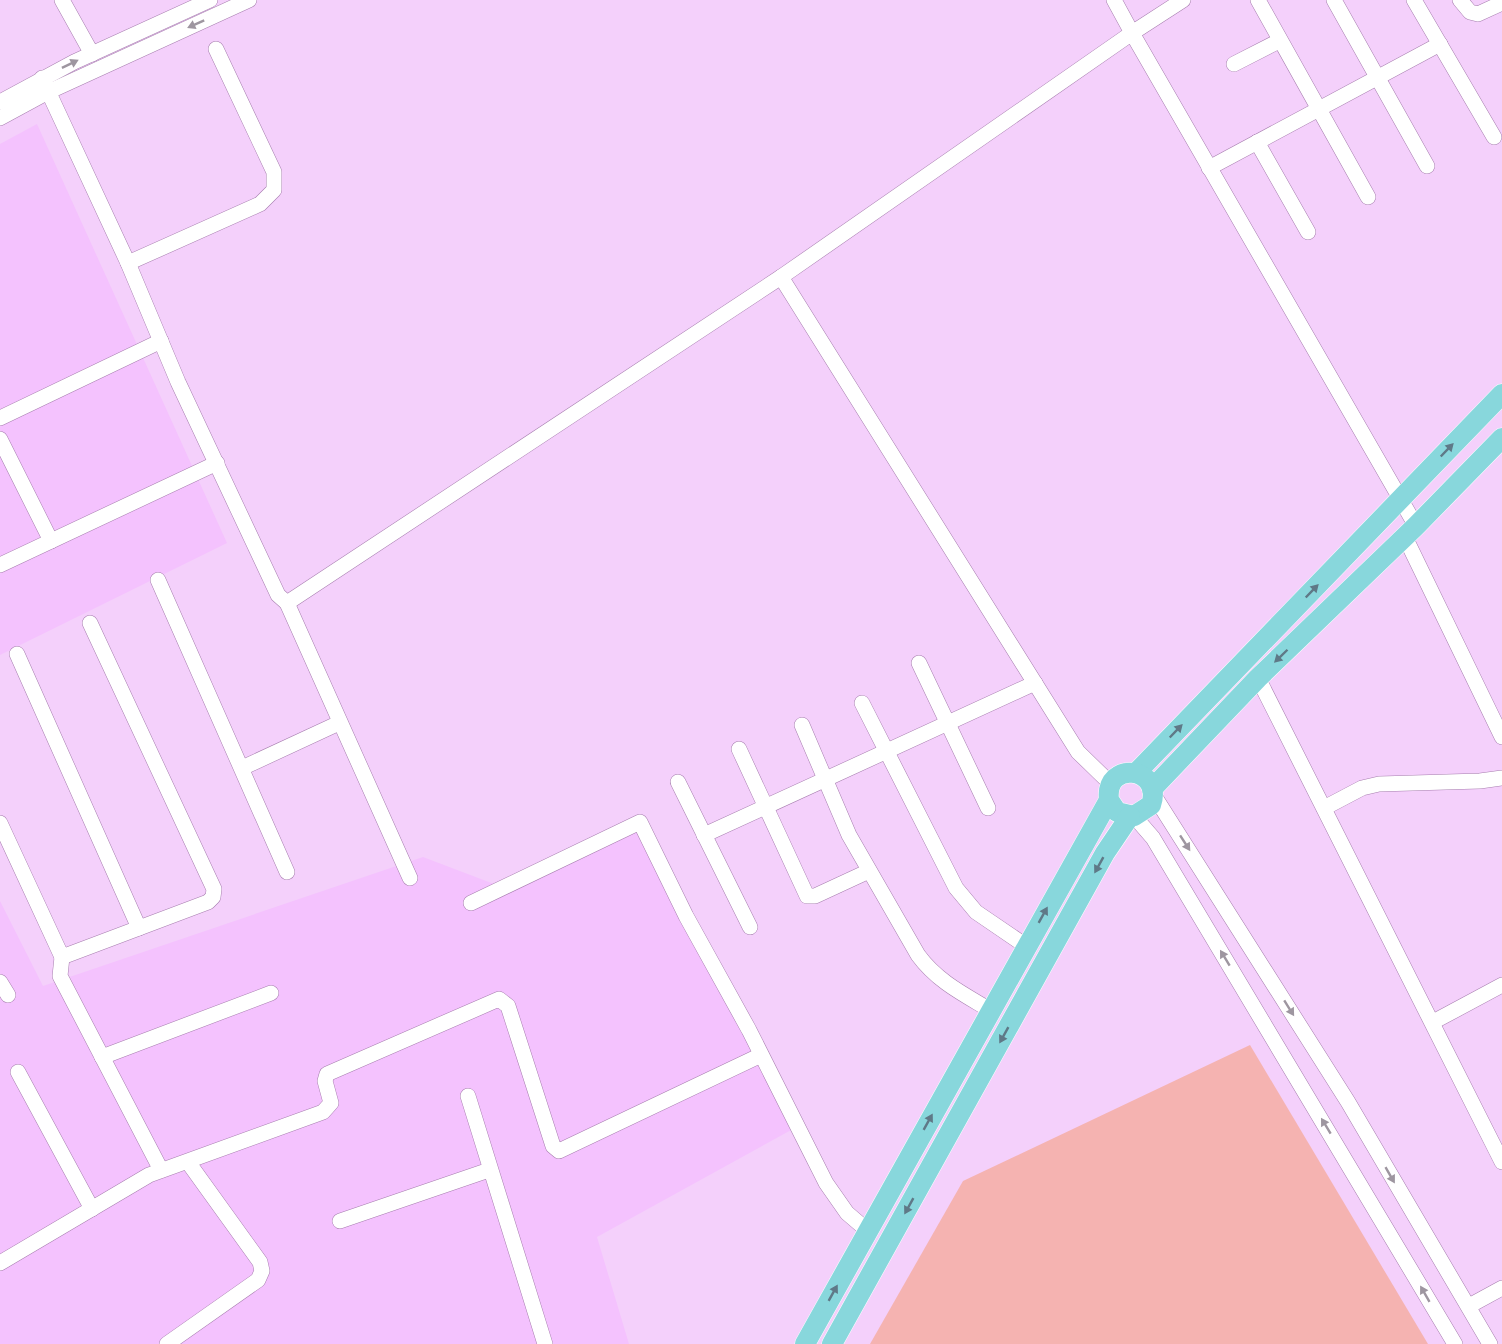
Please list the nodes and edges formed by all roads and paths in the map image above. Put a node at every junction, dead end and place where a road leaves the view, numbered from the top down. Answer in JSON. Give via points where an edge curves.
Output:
{"nodes":[{"id":1,"x":63,"y":0,"type":"edge"},
{"id":2,"x":210,"y":0,"type":"edge"},
{"id":3,"x":249,"y":0,"type":"edge"},
{"id":4,"x":1114,"y":0,"type":"edge"},
{"id":5,"x":1183,"y":0,"type":"edge"},
{"id":6,"x":1258,"y":0,"type":"edge"},
{"id":7,"x":1334,"y":0,"type":"edge"},
{"id":8,"x":1414,"y":0,"type":"edge"},
{"id":9,"x":1460,"y":0,"type":"edge"},
{"id":10,"x":1502,"y":3,"type":"edge"},
{"id":11,"x":1132,"y":33,"type":"junction"},
{"id":12,"x":1279,"y":41,"type":"junction"},
{"id":13,"x":1440,"y":44,"type":"junction"},
{"id":14,"x":216,"y":49,"type":"dead end"},
{"id":15,"x":92,"y":54,"type":"junction"},
{"id":16,"x":1234,"y":64,"type":"dead end"},
{"id":17,"x":1378,"y":77,"type":"junction"},
{"id":18,"x":45,"y":85,"type":"junction"},
{"id":19,"x":0,"y":102,"type":"edge"},
{"id":20,"x":1319,"y":109,"type":"junction"},
{"id":21,"x":0,"y":118,"type":"edge"},
{"id":22,"x":1494,"y":137,"type":"dead end"},
{"id":23,"x":1257,"y":142,"type":"junction"},
{"id":24,"x":1427,"y":166,"type":"dead end"},
{"id":25,"x":1209,"y":168,"type":"junction"},
{"id":26,"x":1368,"y":197,"type":"dead end"},
{"id":27,"x":1308,"y":232,"type":"dead end"},
{"id":28,"x":128,"y":263,"type":"junction"},
{"id":29,"x":781,"y":277,"type":"junction"},
{"id":30,"x":161,"y":342,"type":"junction"},
{"id":31,"x":1502,"y":394,"type":"edge"},
{"id":32,"x":0,"y":418,"type":"edge"},
{"id":33,"x":1502,"y":438,"type":"edge"},
{"id":34,"x":0,"y":439,"type":"edge"},
{"id":35,"x":217,"y":463,"type":"junction"},
{"id":36,"x":1400,"y":500,"type":"junction"},
{"id":37,"x":1410,"y":531,"type":"junction"},
{"id":38,"x":51,"y":541,"type":"junction"},
{"id":39,"x":0,"y":565,"type":"edge"},
{"id":40,"x":158,"y":580,"type":"dead end"},
{"id":41,"x":287,"y":603,"type":"junction"},
{"id":42,"x":90,"y":623,"type":"dead end"},
{"id":43,"x":17,"y":654,"type":"dead end"},
{"id":44,"x":919,"y":663,"type":"dead end"},
{"id":45,"x":1258,"y":678,"type":"junction"},
{"id":46,"x":1035,"y":683,"type":"junction"},
{"id":47,"x":862,"y":703,"type":"dead end"},
{"id":48,"x":339,"y":723,"type":"junction"},
{"id":49,"x":947,"y":723,"type":"junction"},
{"id":50,"x":802,"y":724,"type":"dead end"},
{"id":51,"x":1502,"y":737,"type":"edge"},
{"id":52,"x":739,"y":749,"type":"dead end"},
{"id":53,"x":886,"y":751,"type":"junction"},
{"id":54,"x":242,"y":768,"type":"junction"},
{"id":55,"x":1136,"y":773,"type":"junction"},
{"id":56,"x":1502,"y":778,"type":"edge"},
{"id":57,"x":825,"y":779,"type":"junction"},
{"id":58,"x":678,"y":782,"type":"dead end"},
{"id":59,"x":1152,"y":791,"type":"junction"},
{"id":60,"x":1110,"y":792,"type":"junction"},
{"id":61,"x":765,"y":807,"type":"junction"},
{"id":62,"x":988,"y":808,"type":"dead end"},
{"id":63,"x":1324,"y":808,"type":"junction"},
{"id":64,"x":1132,"y":816,"type":"junction"},
{"id":65,"x":0,"y":823,"type":"edge"},
{"id":66,"x":704,"y":835,"type":"junction"},
{"id":67,"x":287,"y":872,"type":"dead end"},
{"id":68,"x":869,"y":872,"type":"junction"},
{"id":69,"x":410,"y":878,"type":"dead end"},
{"id":70,"x":471,"y":903,"type":"dead end"},
{"id":71,"x":750,"y":927,"type":"dead end"},
{"id":72,"x":139,"y":928,"type":"junction"},
{"id":73,"x":1026,"y":946,"type":"junction"},
{"id":74,"x":62,"y":957,"type":"junction"},
{"id":75,"x":1502,"y":985,"type":"edge"},
{"id":76,"x":271,"y":993,"type":"dead end"},
{"id":77,"x":990,"y":1010,"type":"junction"},
{"id":78,"x":1432,"y":1022,"type":"junction"},
{"id":79,"x":761,"y":1054,"type":"junction"},
{"id":80,"x":102,"y":1057,"type":"junction"},
{"id":81,"x":18,"y":1072,"type":"dead end"},
{"id":82,"x":468,"y":1096,"type":"dead end"},
{"id":83,"x":1496,"y":1136,"type":"edge"},
{"id":84,"x":188,"y":1162,"type":"junction"},
{"id":85,"x":1502,"y":1162,"type":"edge"},
{"id":86,"x":161,"y":1170,"type":"junction"},
{"id":87,"x":489,"y":1170,"type":"junction"},
{"id":88,"x":92,"y":1209,"type":"junction"},
{"id":89,"x":340,"y":1221,"type":"dead end"},
{"id":90,"x":868,"y":1231,"type":"junction"},
{"id":91,"x":0,"y":1263,"type":"edge"},
{"id":92,"x":1502,"y":1288,"type":"edge"},
{"id":93,"x":1469,"y":1306,"type":"junction"},
{"id":94,"x":167,"y":1344,"type":"edge"},
{"id":95,"x":545,"y":1344,"type":"edge"},
{"id":96,"x":805,"y":1344,"type":"edge"},
{"id":97,"x":832,"y":1344,"type":"edge"},
{"id":98,"x":1455,"y":1344,"type":"edge"},
{"id":99,"x":1490,"y":1344,"type":"edge"}],
"edges":[{"from":1,"to":15,"type":"street"},
{"from":2,"to":15,"type":"street"},
{"from":3,"to":18,"type":"street","one_way":true},
{"from":4,"to":11,"type":"street"},
{"from":5,"to":11,"type":"street"},
{"from":6,"to":12,"type":"street"},
{"from":7,"to":17,"type":"street"},
{"from":8,"to":13,"type":"street"},
{"from":9,"to":10,"type":"street","via":[[1470,12],[1478,14]]},
{"from":11,"to":25,"type":"street"},
{"from":11,"to":29,"type":"street"},
{"from":12,"to":16,"type":"street"},
{"from":12,"to":20,"type":"street"},
{"from":13,"to":17,"type":"street"},
{"from":13,"to":22,"type":"street"},
{"from":14,"to":28,"type":"street","via":[[274,171],[274,190],[260,204]]},
{"from":18,"to":15,"type":"street","one_way":true},
{"from":17,"to":20,"type":"street"},
{"from":17,"to":24,"type":"street"},
{"from":18,"to":19,"type":"street"},
{"from":18,"to":21,"type":"street"},
{"from":18,"to":28,"type":"street"},
{"from":20,"to":23,"type":"street"},
{"from":20,"to":26,"type":"street"},
{"from":23,"to":25,"type":"street"},
{"from":23,"to":27,"type":"street"},
{"from":25,"to":36,"type":"street"},
{"from":28,"to":30,"type":"street"},
{"from":29,"to":41,"type":"street"},
{"from":29,"to":46,"type":"street"},
{"from":30,"to":32,"type":"street"},
{"from":30,"to":35,"type":"street"},
{"from":36,"to":31,"type":"main road","one_way":true},
{"from":33,"to":37,"type":"main road"},
{"from":34,"to":38,"type":"street"},
{"from":35,"to":38,"type":"street"},
{"from":35,"to":41,"type":"street","via":[[278,595]]},
{"from":36,"to":37,"type":"street"},
{"from":55,"to":36,"type":"main road","one_way":true},
{"from":37,"to":45,"type":"main road","one_way":true},
{"from":37,"to":51,"type":"street"},
{"from":38,"to":39,"type":"street"},
{"from":40,"to":54,"type":"street"},
{"from":41,"to":48,"type":"street"},
{"from":42,"to":72,"type":"street","via":[[214,889],[208,902]]},
{"from":43,"to":72,"type":"street"},
{"from":44,"to":49,"type":"street"},
{"from":45,"to":59,"type":"main road"},
{"from":45,"to":63,"type":"street"},
{"from":46,"to":49,"type":"street"},
{"from":46,"to":60,"type":"street","via":[[1078,752]]},
{"from":47,"to":53,"type":"street"},
{"from":48,"to":54,"type":"street"},
{"from":48,"to":69,"type":"street"},
{"from":49,"to":53,"type":"street"},
{"from":49,"to":62,"type":"street"},
{"from":50,"to":57,"type":"street"},
{"from":52,"to":61,"type":"street"},
{"from":53,"to":57,"type":"street"},
{"from":53,"to":73,"type":"street","via":[[964,901]]},
{"from":54,"to":67,"type":"street"},
{"from":55,"to":59,"type":"main road","via":[[1146,778]]},
{"from":55,"to":60,"type":"main road","via":[[1119,775]]},
{"from":56,"to":63,"type":"street","via":[[1379,784],[1362,788]]},
{"from":57,"to":61,"type":"street"},
{"from":57,"to":68,"type":"street"},
{"from":58,"to":66,"type":"street"},
{"from":59,"to":64,"type":"main road","via":[[1150,805]]},
{"from":59,"to":93,"type":"street","one_way":true,"via":[[1348,1102]]},
{"from":60,"to":64,"type":"main road","via":[[1117,812]]},
{"from":73,"to":60,"type":"main road","one_way":true},
{"from":61,"to":66,"type":"street"},
{"from":61,"to":68,"type":"street","via":[[807,896]]},
{"from":63,"to":78,"type":"street"},
{"from":64,"to":97,"type":"main road","one_way":true,"via":[[1105,853]]},
{"from":98,"to":64,"type":"street","one_way":true,"via":[[1153,838]]},
{"from":65,"to":74,"type":"street"},
{"from":66,"to":71,"type":"street"},
{"from":68,"to":77,"type":"street","via":[[929,971]]},
{"from":70,"to":79,"type":"street","via":[[640,822]]},
{"from":72,"to":74,"type":"street"},
{"from":73,"to":77,"type":"main road"},
{"from":74,"to":80,"type":"street","via":[[60,976]]},
{"from":75,"to":78,"type":"street"},
{"from":76,"to":80,"type":"street"},
{"from":90,"to":77,"type":"main road","one_way":true},
{"from":78,"to":83,"type":"street"},
{"from":79,"to":84,"type":"street","via":[[559,1151],[553,1146],[508,1006],[499,999],[327,1074],[331,1102],[323,1112]]},
{"from":79,"to":90,"type":"street","via":[[831,1191],[847,1213]]},
{"from":80,"to":86,"type":"street"},
{"from":81,"to":88,"type":"street"},
{"from":82,"to":87,"type":"street"},
{"from":83,"to":85,"type":"street"},
{"from":84,"to":86,"type":"street"},
{"from":84,"to":94,"type":"street","via":[[260,1262],[262,1272],[258,1280]]},
{"from":86,"to":88,"type":"street"},
{"from":87,"to":89,"type":"street"},
{"from":87,"to":95,"type":"street"},
{"from":88,"to":91,"type":"street"},
{"from":96,"to":90,"type":"main road","one_way":true},
{"from":92,"to":93,"type":"street"},
{"from":93,"to":99,"type":"street"}]}
